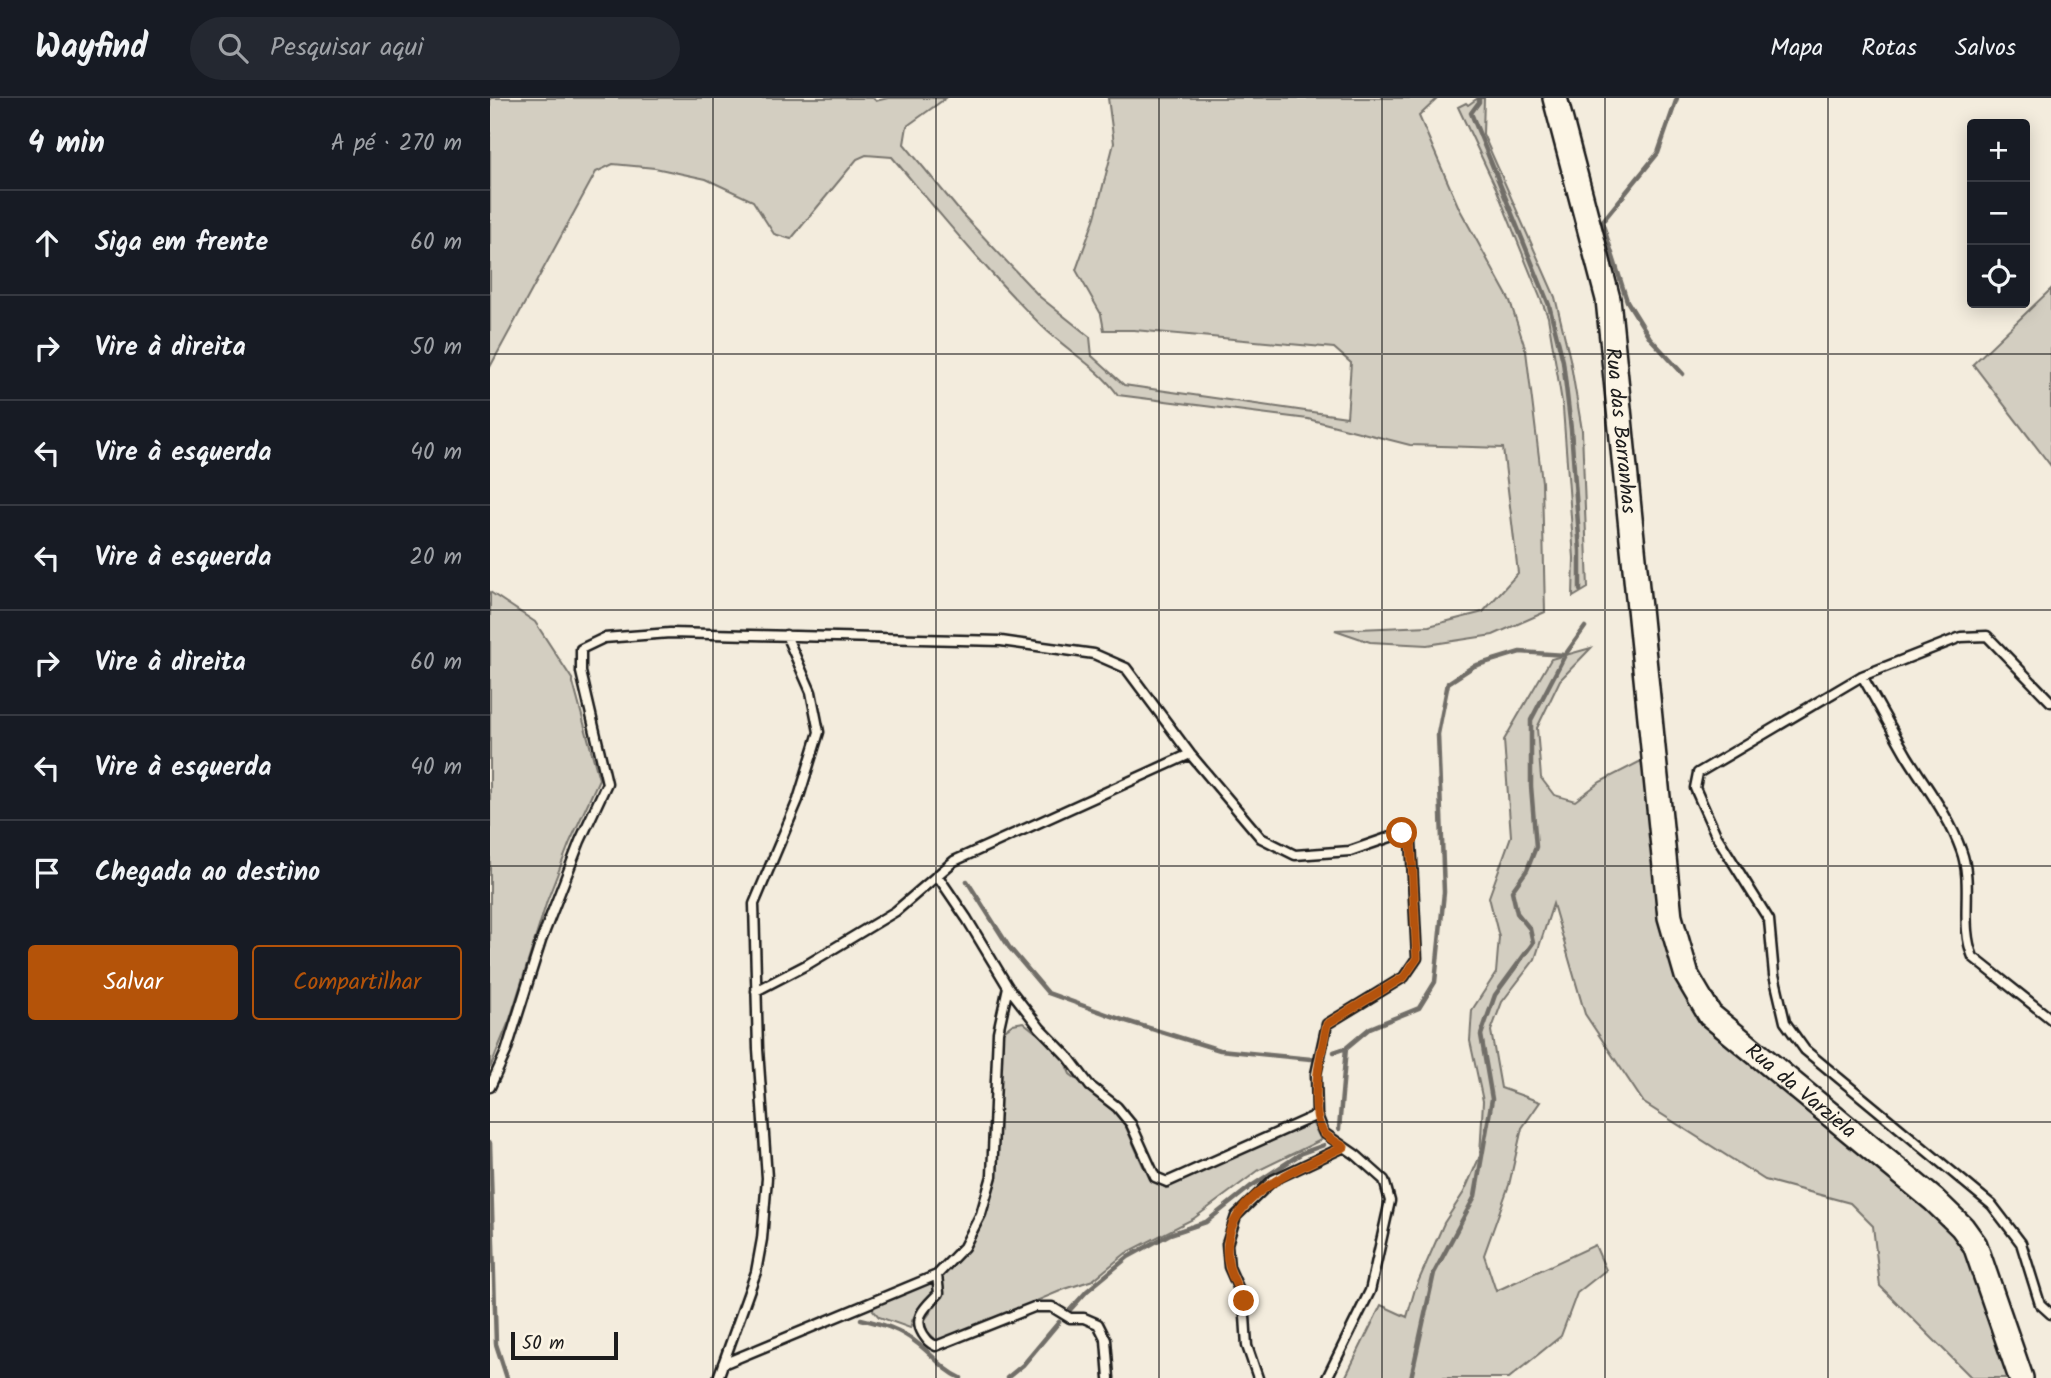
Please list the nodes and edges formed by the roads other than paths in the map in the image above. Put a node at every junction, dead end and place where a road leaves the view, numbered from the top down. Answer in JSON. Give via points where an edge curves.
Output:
{"nodes":[{"id":1,"x":1555,"y":98,"type":"edge"},
{"id":2,"x":786,"y":635,"type":"junction"},
{"id":3,"x":1862,"y":676,"type":"junction"},
{"id":4,"x":2051,"y":702,"type":"edge"},
{"id":5,"x":1190,"y":754,"type":"junction"},
{"id":6,"x":1654,"y":769,"type":"joint"},
{"id":7,"x":937,"y":875,"type":"junction"},
{"id":8,"x":1008,"y":987,"type":"junction"},
{"id":9,"x":756,"y":990,"type":"junction"},
{"id":10,"x":2051,"y":1019,"type":"edge"},
{"id":11,"x":490,"y":1087,"type":"edge"},
{"id":12,"x":1318,"y":1115,"type":"junction"},
{"id":13,"x":1344,"y":1147,"type":"junction"},
{"id":14,"x":937,"y":1275,"type":"junction"},
{"id":15,"x":2051,"y":1314,"type":"edge"},
{"id":16,"x":723,"y":1364,"type":"junction"},
{"id":17,"x":718,"y":1378,"type":"edge"},
{"id":18,"x":1109,"y":1378,"type":"edge"},
{"id":19,"x":1258,"y":1378,"type":"edge"},
{"id":20,"x":1326,"y":1378,"type":"edge"},
{"id":21,"x":2021,"y":1378,"type":"edge"}],
"edges":[{"from":1,"to":6,"type":"main road","name":"Rua das Barranhas","via":[[1608,299]]},
{"from":2,"to":5,"type":"lane","via":[[1001,641],[1094,654],[1126,668]]},
{"from":2,"to":9,"type":"lane","via":[[811,692],[819,732],[799,800],[754,904]]},
{"from":2,"to":11,"type":"lane","via":[[670,633],[604,638],[581,649],[581,672],[607,783],[541,941],[506,1052]]},
{"from":3,"to":4,"type":"lane","via":[[1961,637],[1987,636]]},
{"from":3,"to":10,"type":"lane","via":[[1962,851],[1967,944],[1973,957]]},
{"from":3,"to":15,"type":"lane","via":[[1698,773],[1695,788],[1716,835],[1769,920],[1774,975],[1785,1022],[1805,1050],[1992,1205],[2021,1243],[2040,1304]]},
{"from":5,"to":7,"type":"lane","via":[[954,861]]},
{"from":5,"to":12,"type":"lane","via":[[1261,838],[1295,855],[1349,851],[1402,833],[1411,841],[1417,958],[1404,977],[1327,1024],[1317,1074]]},
{"from":6,"to":21,"type":"main road","name":"Rua da Varziela","via":[[1670,917],[1697,995],[1710,1015],[1962,1227],[1983,1265]]},
{"from":7,"to":8,"type":"lane"},
{"from":7,"to":9,"type":"lane","via":[[896,911]]},
{"from":8,"to":12,"type":"lane","via":[[1090,1086],[1131,1124],[1155,1177],[1167,1182]]},
{"from":8,"to":14,"type":"lane","via":[[998,1032],[992,1176],[981,1214],[964,1247]]},
{"from":9,"to":16,"type":"lane","via":[[767,1178],[762,1239],[756,1272]]},
{"from":12,"to":13,"type":"lane","via":[[1324,1133]]},
{"from":13,"to":19,"type":"lane","via":[[1273,1181],[1236,1216],[1227,1244],[1229,1267],[1244,1301],[1248,1346]]},
{"from":13,"to":20,"type":"lane","via":[[1384,1180],[1390,1201],[1370,1290]]},
{"from":14,"to":16,"type":"lane"},
{"from":14,"to":18,"type":"lane","via":[[939,1293],[918,1317],[918,1326],[929,1343],[936,1346],[1034,1307],[1052,1307],[1070,1318],[1098,1324],[1106,1340]]},
{"from":16,"to":17,"type":"lane"}]}
